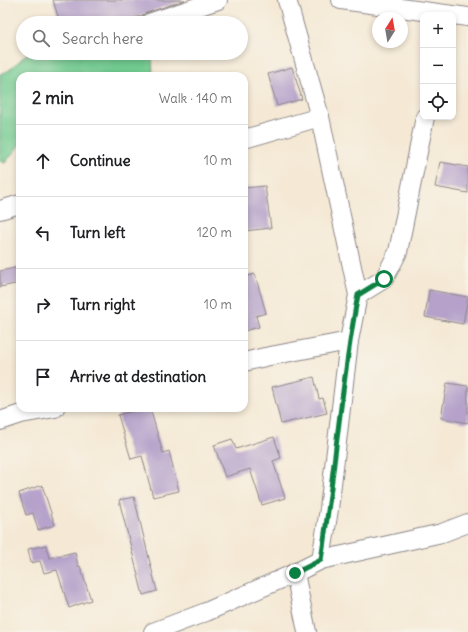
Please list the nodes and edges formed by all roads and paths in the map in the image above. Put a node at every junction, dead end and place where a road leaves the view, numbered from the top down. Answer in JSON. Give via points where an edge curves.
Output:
{"nodes":[{"id":1,"x":218,"y":0,"type":"edge"},
{"id":2,"x":287,"y":0,"type":"edge"},
{"id":3,"x":341,"y":0,"type":"edge"},
{"id":4,"x":431,"y":12,"type":"edge"},
{"id":5,"x":456,"y":15,"type":"edge"},
{"id":6,"x":169,"y":16,"type":"edge"},
{"id":7,"x":468,"y":17,"type":"edge"},
{"id":8,"x":320,"y":117,"type":"junction"},
{"id":9,"x":424,"y":120,"type":"edge"},
{"id":10,"x":248,"y":138,"type":"edge"},
{"id":11,"x":16,"y":205,"type":"edge"},
{"id":12,"x":0,"y":210,"type":"edge"},
{"id":13,"x":358,"y":295,"type":"junction"},
{"id":14,"x":349,"y":341,"type":"junction"},
{"id":15,"x":248,"y":361,"type":"edge"},
{"id":16,"x":32,"y":412,"type":"edge"},
{"id":17,"x":0,"y":421,"type":"edge"},
{"id":18,"x":468,"y":524,"type":"edge"},
{"id":19,"x":321,"y":560,"type":"junction"},
{"id":20,"x":295,"y":573,"type":"junction"},
{"id":21,"x":152,"y":632,"type":"edge"},
{"id":22,"x":307,"y":632,"type":"edge"}],
"edges":[{"from":1,"to":6,"type":"street"},
{"from":2,"to":8,"type":"street"},
{"from":3,"to":4,"type":"street"},
{"from":5,"to":7,"type":"street"},
{"from":8,"to":10,"type":"street"},
{"from":8,"to":13,"type":"street"},
{"from":9,"to":13,"type":"street","via":[[398,252],[384,279]]},
{"from":11,"to":12,"type":"street"},
{"from":13,"to":14,"type":"street"},
{"from":14,"to":15,"type":"street"},
{"from":14,"to":19,"type":"street"},
{"from":16,"to":17,"type":"street"},
{"from":18,"to":19,"type":"street","via":[[442,533]]},
{"from":19,"to":20,"type":"street"},
{"from":20,"to":21,"type":"street","via":[[206,612]]},
{"from":20,"to":22,"type":"street"}]}
